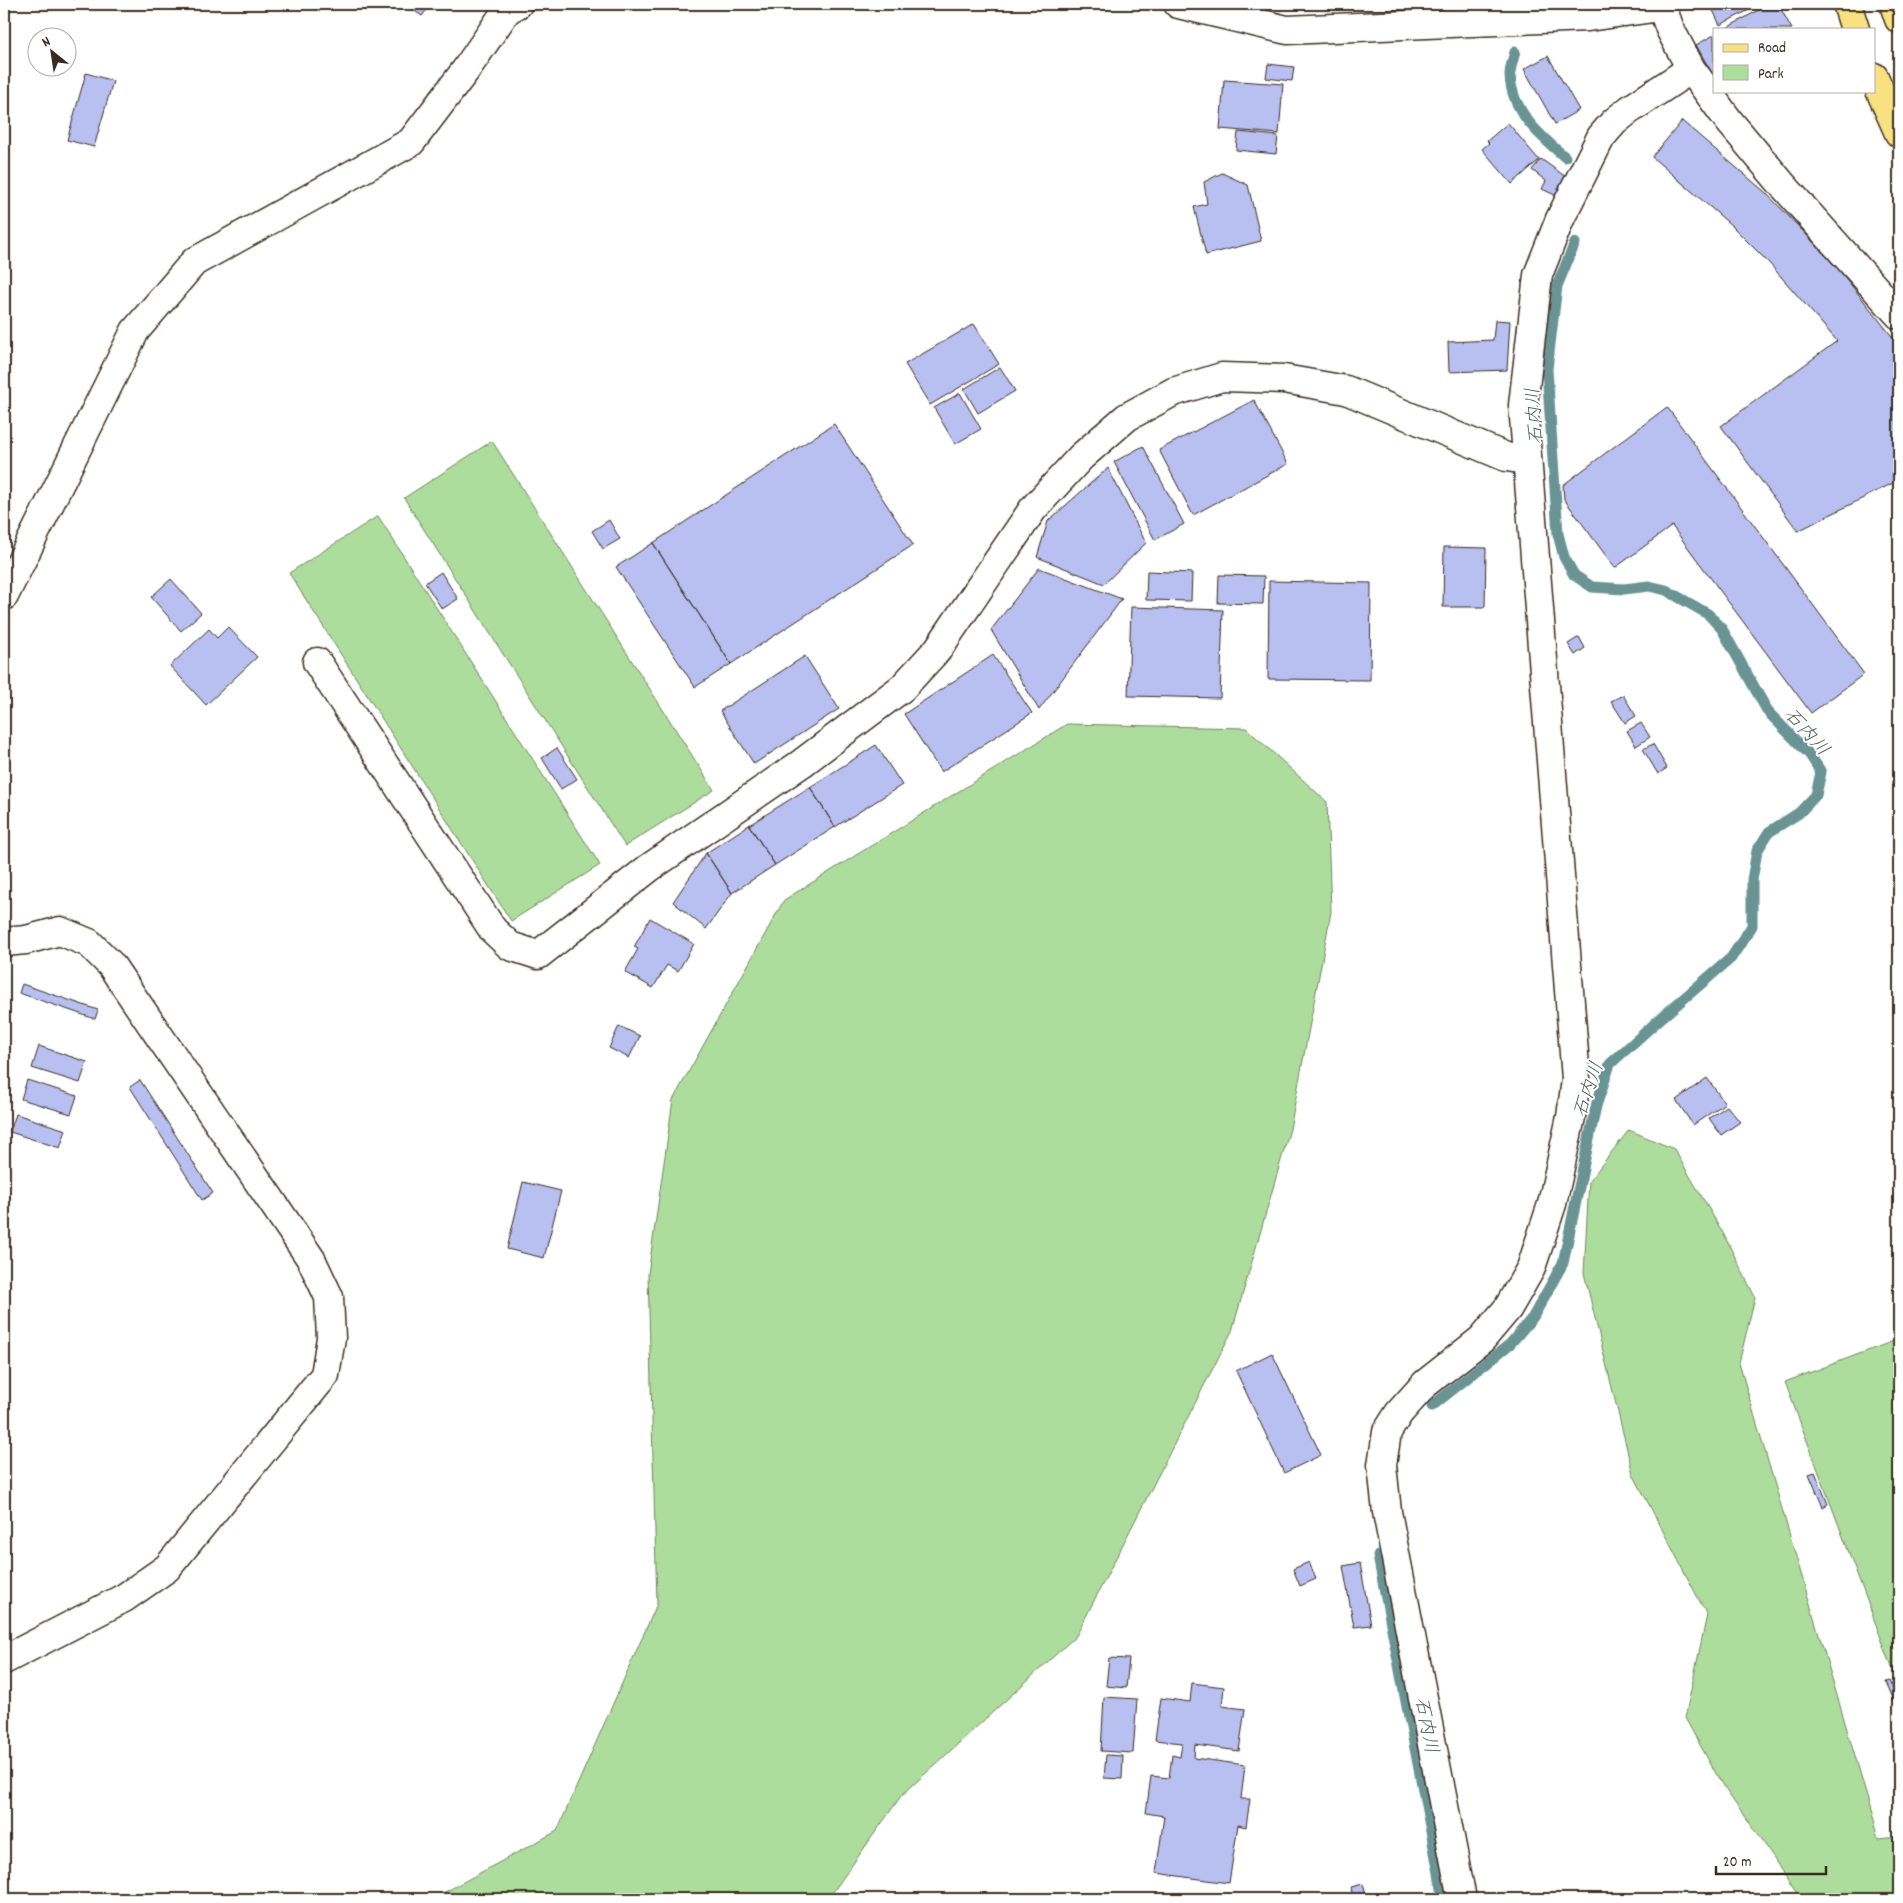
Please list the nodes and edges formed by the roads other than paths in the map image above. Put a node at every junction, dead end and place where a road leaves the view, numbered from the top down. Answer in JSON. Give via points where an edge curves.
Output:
{"nodes":[{"id":1,"x":518,"y":4,"type":"edge"},
{"id":2,"x":1178,"y":4,"type":"edge"},
{"id":3,"x":1847,"y":4,"type":"edge"},
{"id":4,"x":1894,"y":4,"type":"edge"},
{"id":5,"x":1661,"y":5,"type":"edge"},
{"id":6,"x":1899,"y":19,"type":"edge"},
{"id":7,"x":1856,"y":28,"type":"edge"},
{"id":8,"x":1691,"y":69,"type":"junction"},
{"id":9,"x":1876,"y":82,"type":"edge"},
{"id":10,"x":1899,"y":134,"type":"edge"},
{"id":11,"x":1899,"y":315,"type":"edge"},
{"id":12,"x":1527,"y":460,"type":"junction"},
{"id":13,"x":4,"y":596,"type":"edge"},
{"id":14,"x":317,"y":662,"type":"dead end"},
{"id":15,"x":4,"y":942,"type":"edge"},
{"id":16,"x":4,"y":1660,"type":"edge"},
{"id":17,"x":1462,"y":1899,"type":"edge"}],
"edges":[{"from":1,"to":13,"type":"street","via":[[507,10],[411,142],[194,262],[136,331]]},
{"from":2,"to":5,"type":"street","via":[[1287,30],[1588,17]]},
{"from":3,"to":7,"type":"main road"},
{"from":4,"to":6,"type":"main road"},
{"from":5,"to":8,"type":"street"},
{"from":8,"to":11,"type":"street","via":[[1781,183]]},
{"from":8,"to":12,"type":"street","via":[[1614,122],[1601,136],[1560,220],[1538,275],[1523,405]]},
{"from":9,"to":10,"type":"main road"},
{"from":12,"to":14,"type":"street","via":[[1506,457],[1346,390],[1284,379],[1222,377],[1173,392],[1127,417],[1081,457],[1033,509],[938,649],[902,688],[802,764],[649,868],[538,955],[510,946],[493,930]]},
{"from":12,"to":17,"type":"street","via":[[1572,1015],[1575,1088],[1552,1204],[1532,1268],[1508,1308],[1482,1339],[1425,1384],[1399,1412],[1387,1432],[1382,1465],[1387,1512]]},
{"from":15,"to":16,"type":"street","via":[[60,931],[89,943],[111,965],[311,1259],[329,1297],[331,1338],[325,1375],[167,1568],[124,1598]]}]}
